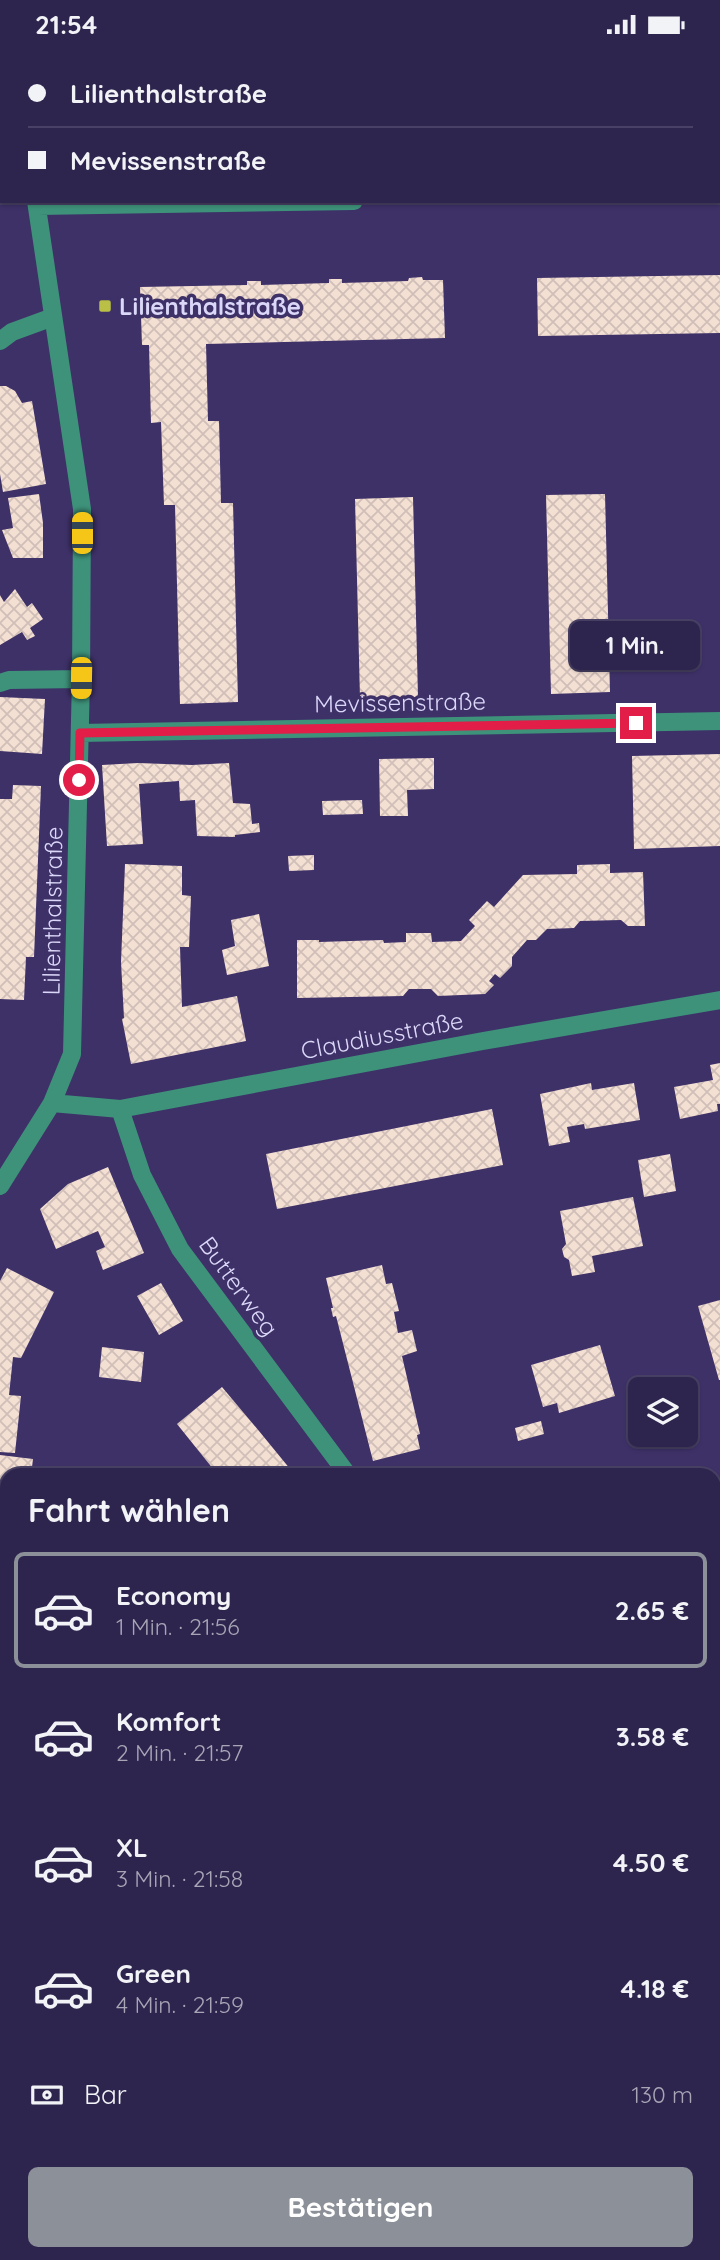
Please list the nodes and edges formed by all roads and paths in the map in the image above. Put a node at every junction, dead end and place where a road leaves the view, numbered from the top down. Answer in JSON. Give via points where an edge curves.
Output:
{"nodes":[{"id":1,"x":36,"y":203,"type":"edge"},
{"id":2,"x":53,"y":317,"type":"junction"},
{"id":3,"x":0,"y":341,"type":"edge"},
{"id":4,"x":81,"y":678,"type":"junction"},
{"id":5,"x":0,"y":683,"type":"edge"},
{"id":6,"x":720,"y":721,"type":"edge"},
{"id":7,"x":80,"y":733,"type":"junction"},
{"id":8,"x":720,"y":1000,"type":"edge"},
{"id":9,"x":52,"y":1103,"type":"junction"},
{"id":10,"x":120,"y":1109,"type":"junction"},
{"id":11,"x":0,"y":1186,"type":"edge"},
{"id":12,"x":343,"y":1468,"type":"edge"}],
"edges":[{"from":1,"to":2,"type":"street","name":"Lilienthalstraße"},
{"from":2,"to":3,"type":"street"},
{"from":2,"to":4,"type":"street","name":"Lilienthalstraße","via":[[82,509]]},
{"from":4,"to":5,"type":"street"},
{"from":4,"to":7,"type":"street","name":"Lilienthalstraße"},
{"from":6,"to":7,"type":"street","name":"Mevissenstraße"},
{"from":7,"to":9,"type":"street","name":"Lilienthalstraße","via":[[72,1054]]},
{"from":8,"to":10,"type":"street","name":"Claudiusstraße"},
{"from":9,"to":10,"type":"street","name":"Claudiusstraße"},
{"from":9,"to":11,"type":"street","name":"Lilienthalstraße"},
{"from":10,"to":12,"type":"street","name":"Butterweg","via":[[142,1175],[180,1249]]}]}
